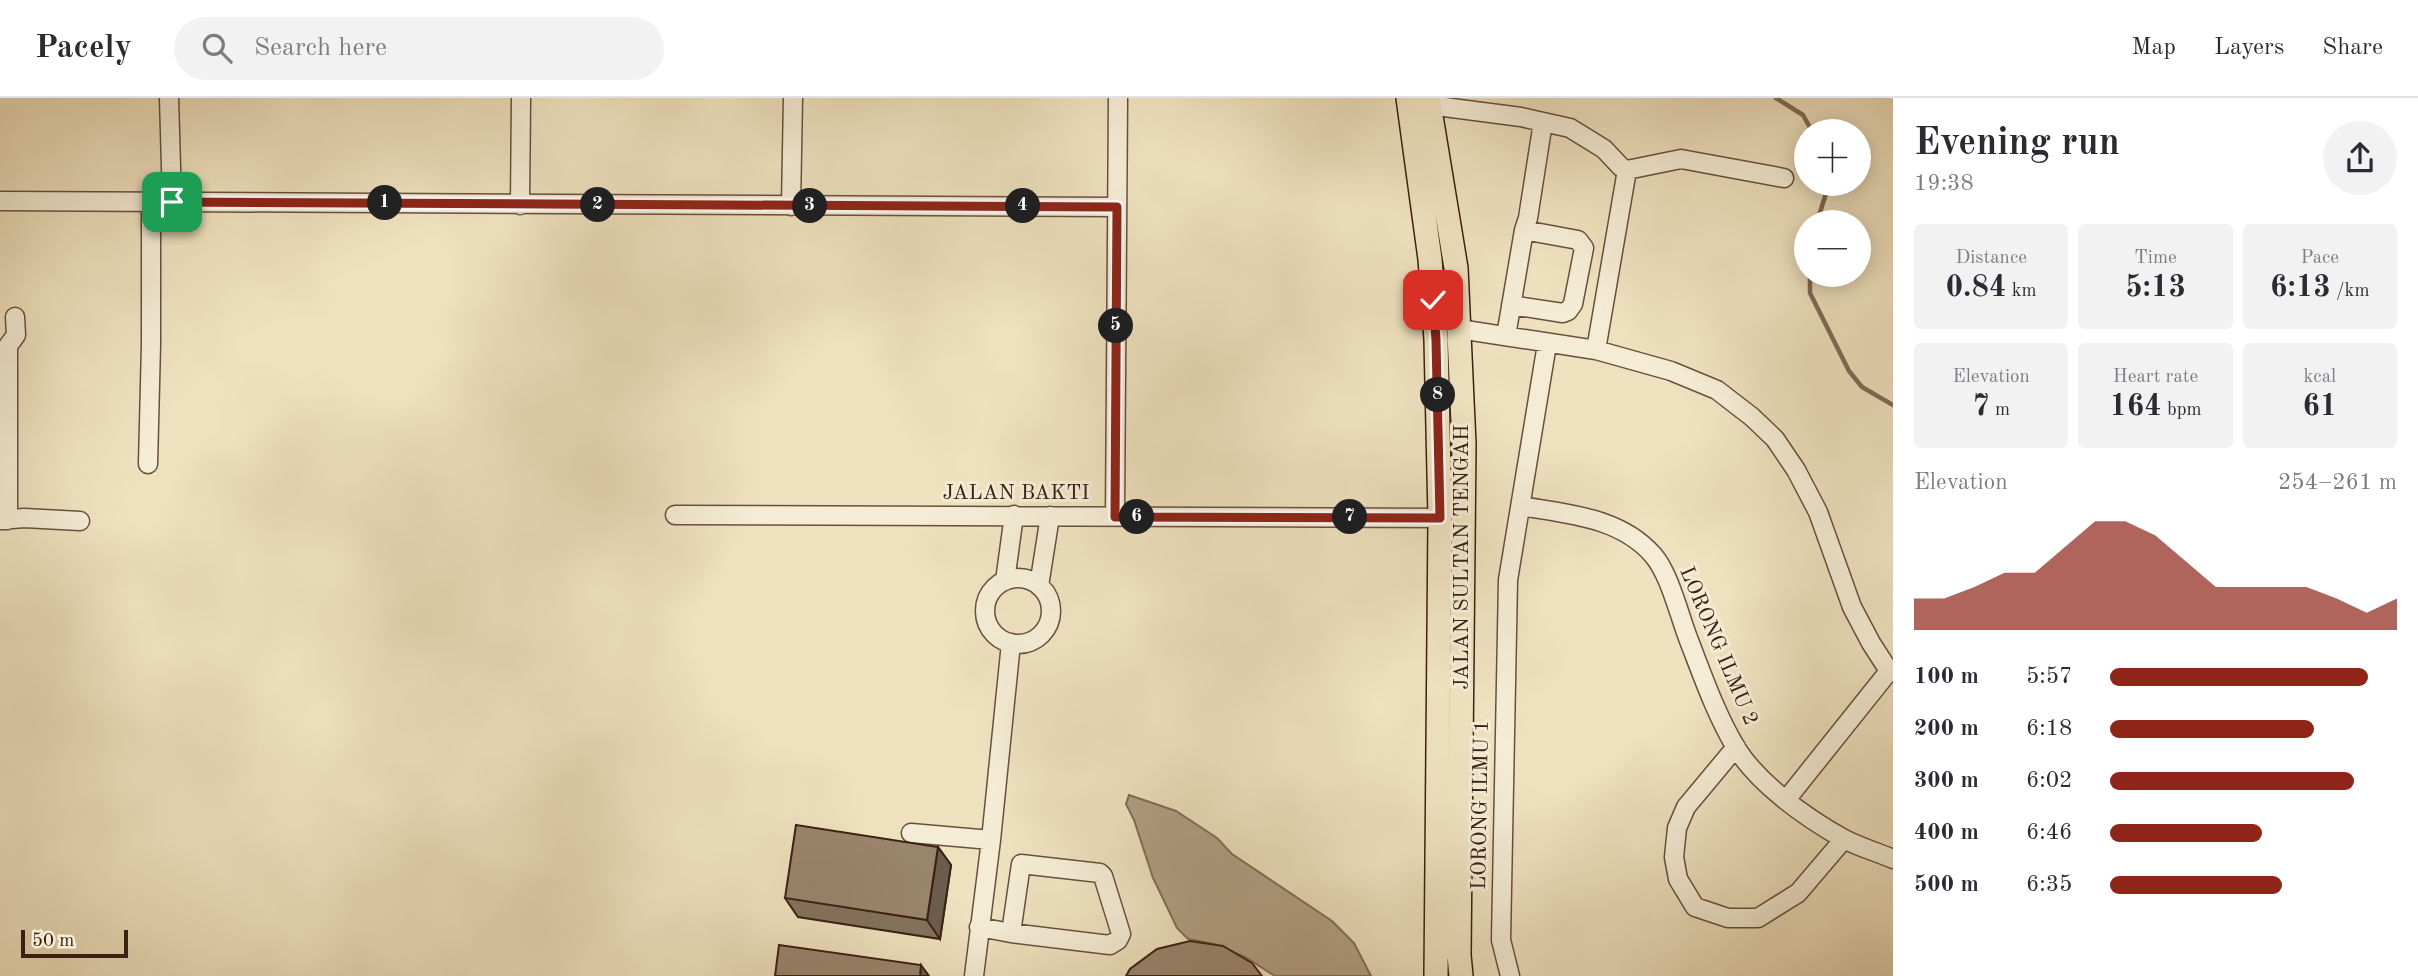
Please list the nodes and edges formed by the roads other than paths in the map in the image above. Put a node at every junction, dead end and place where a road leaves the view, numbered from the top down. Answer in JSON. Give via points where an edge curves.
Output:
{"nodes":[{"id":1,"x":169,"y":98,"type":"edge"},
{"id":2,"x":521,"y":98,"type":"edge"},
{"id":3,"x":793,"y":98,"type":"edge"},
{"id":4,"x":1118,"y":98,"type":"edge"},
{"id":5,"x":1422,"y":100,"type":"edge"},
{"id":6,"x":1543,"y":122,"type":"junction"},
{"id":7,"x":1627,"y":170,"type":"junction"},
{"id":8,"x":1784,"y":178,"type":"dead end"},
{"id":9,"x":0,"y":201,"type":"edge"},
{"id":10,"x":151,"y":202,"type":"junction"},
{"id":11,"x":172,"y":202,"type":"junction"},
{"id":12,"x":520,"y":205,"type":"junction"},
{"id":13,"x":791,"y":206,"type":"junction"},
{"id":14,"x":1117,"y":207,"type":"junction"},
{"id":15,"x":1524,"y":230,"type":"junction"},
{"id":16,"x":1511,"y":305,"type":"junction"},
{"id":17,"x":15,"y":317,"type":"dead end"},
{"id":18,"x":1460,"y":329,"type":"junction"},
{"id":19,"x":1506,"y":336,"type":"junction"},
{"id":20,"x":1547,"y":344,"type":"junction"},
{"id":21,"x":1596,"y":350,"type":"junction"},
{"id":22,"x":148,"y":464,"type":"dead end"},
{"id":23,"x":1521,"y":506,"type":"junction"},
{"id":24,"x":675,"y":515,"type":"dead end"},
{"id":25,"x":1014,"y":515,"type":"junction"},
{"id":26,"x":1050,"y":516,"type":"junction"},
{"id":27,"x":1115,"y":517,"type":"junction"},
{"id":28,"x":1440,"y":518,"type":"junction"},
{"id":29,"x":4,"y":520,"type":"edge"},
{"id":30,"x":80,"y":521,"type":"dead end"},
{"id":31,"x":1005,"y":581,"type":"junction"},
{"id":32,"x":1039,"y":586,"type":"junction"},
{"id":33,"x":1011,"y":643,"type":"junction"},
{"id":34,"x":1736,"y":747,"type":"junction"},
{"id":35,"x":1786,"y":800,"type":"junction"},
{"id":36,"x":911,"y":833,"type":"dead end"},
{"id":37,"x":1844,"y":839,"type":"junction"},
{"id":38,"x":992,"y":840,"type":"junction"},
{"id":39,"x":1893,"y":859,"type":"edge"},
{"id":40,"x":988,"y":860,"type":"junction"},
{"id":41,"x":1021,"y":864,"type":"junction"},
{"id":42,"x":979,"y":927,"type":"junction"},
{"id":43,"x":1010,"y":933,"type":"junction"},
{"id":44,"x":974,"y":976,"type":"edge"},
{"id":45,"x":1436,"y":976,"type":"edge"},
{"id":46,"x":1461,"y":976,"type":"edge"},
{"id":47,"x":1510,"y":976,"type":"edge"}],
"edges":[{"from":1,"to":11,"type":"street"},
{"from":2,"to":12,"type":"street"},
{"from":3,"to":13,"type":"street"},
{"from":4,"to":14,"type":"street"},
{"from":5,"to":6,"type":"street"},
{"from":5,"to":18,"type":"main road","name":"JALAN SULTAN TENGAH","via":[[1456,268]]},
{"from":5,"to":28,"type":"main road","name":"JALAN SULTAN TENGAH"},
{"from":6,"to":7,"type":"street","via":[[1570,128]]},
{"from":6,"to":15,"type":"street"},
{"from":7,"to":8,"type":"street","via":[[1681,159]]},
{"from":7,"to":21,"type":"street"},
{"from":9,"to":10,"type":"street"},
{"from":10,"to":11,"type":"street"},
{"from":10,"to":22,"type":"street"},
{"from":11,"to":12,"type":"street"},
{"from":12,"to":13,"type":"street"},
{"from":13,"to":14,"type":"street"},
{"from":14,"to":27,"type":"street"},
{"from":15,"to":16,"type":"street"},
{"from":15,"to":16,"type":"street","via":[[1578,240],[1584,248],[1568,311]]},
{"from":16,"to":19,"type":"street"},
{"from":17,"to":29,"type":"street","via":[[16,335],[8,346]]},
{"from":18,"to":19,"type":"street"},
{"from":18,"to":46,"type":"main road","name":"JALAN SULTAN TENGAH","via":[[1464,443]]},
{"from":19,"to":20,"type":"street"},
{"from":20,"to":21,"type":"street"},
{"from":20,"to":23,"type":"street","name":"LORONG ILMU 1"},
{"from":21,"to":35,"type":"street","via":[[1671,371],[1717,390],[1775,439],[1818,512],[1853,607],[1889,671]]},
{"from":23,"to":34,"type":"street","name":"LORONG ILMU 2","via":[[1605,522],[1654,555]]},
{"from":23,"to":47,"type":"street","name":"LORONG ILMU 1","via":[[1508,580],[1501,940]]},
{"from":24,"to":25,"type":"street","name":"JALAN BAKTI"},
{"from":25,"to":26,"type":"street","name":"JALAN BAKTI"},
{"from":25,"to":31,"type":"street"},
{"from":26,"to":27,"type":"street","name":"JALAN BAKTI"},
{"from":26,"to":32,"type":"street"},
{"from":27,"to":28,"type":"street","name":"JALAN BAKTI"},
{"from":28,"to":45,"type":"main road","name":"JALAN SULTAN TENGAH"},
{"from":29,"to":30,"type":"street"},
{"from":31,"to":32,"type":"street","via":[[1017,578]]},
{"from":31,"to":33,"type":"street","via":[[988,597],[986,620],[991,631]]},
{"from":32,"to":33,"type":"street","via":[[1051,604],[1048,626],[1032,641]]},
{"from":33,"to":38,"type":"street"},
{"from":34,"to":35,"type":"street","name":"LORONG ILMU 2","via":[[1758,776]]},
{"from":34,"to":37,"type":"street","via":[[1686,807],[1677,828],[1674,857],[1678,879],[1695,906],[1728,918],[1758,918],[1798,893]]},
{"from":35,"to":37,"type":"street","name":"LORONG ILMU 2"},
{"from":36,"to":38,"type":"street"},
{"from":37,"to":39,"type":"street","name":"LORONG ILMU 2"},
{"from":38,"to":40,"type":"street"},
{"from":40,"to":41,"type":"street"},
{"from":40,"to":42,"type":"street"},
{"from":41,"to":43,"type":"street"},
{"from":41,"to":43,"type":"street","via":[[1100,873],[1121,934],[1110,945]]},
{"from":42,"to":43,"type":"street"},
{"from":42,"to":44,"type":"street"}]}
